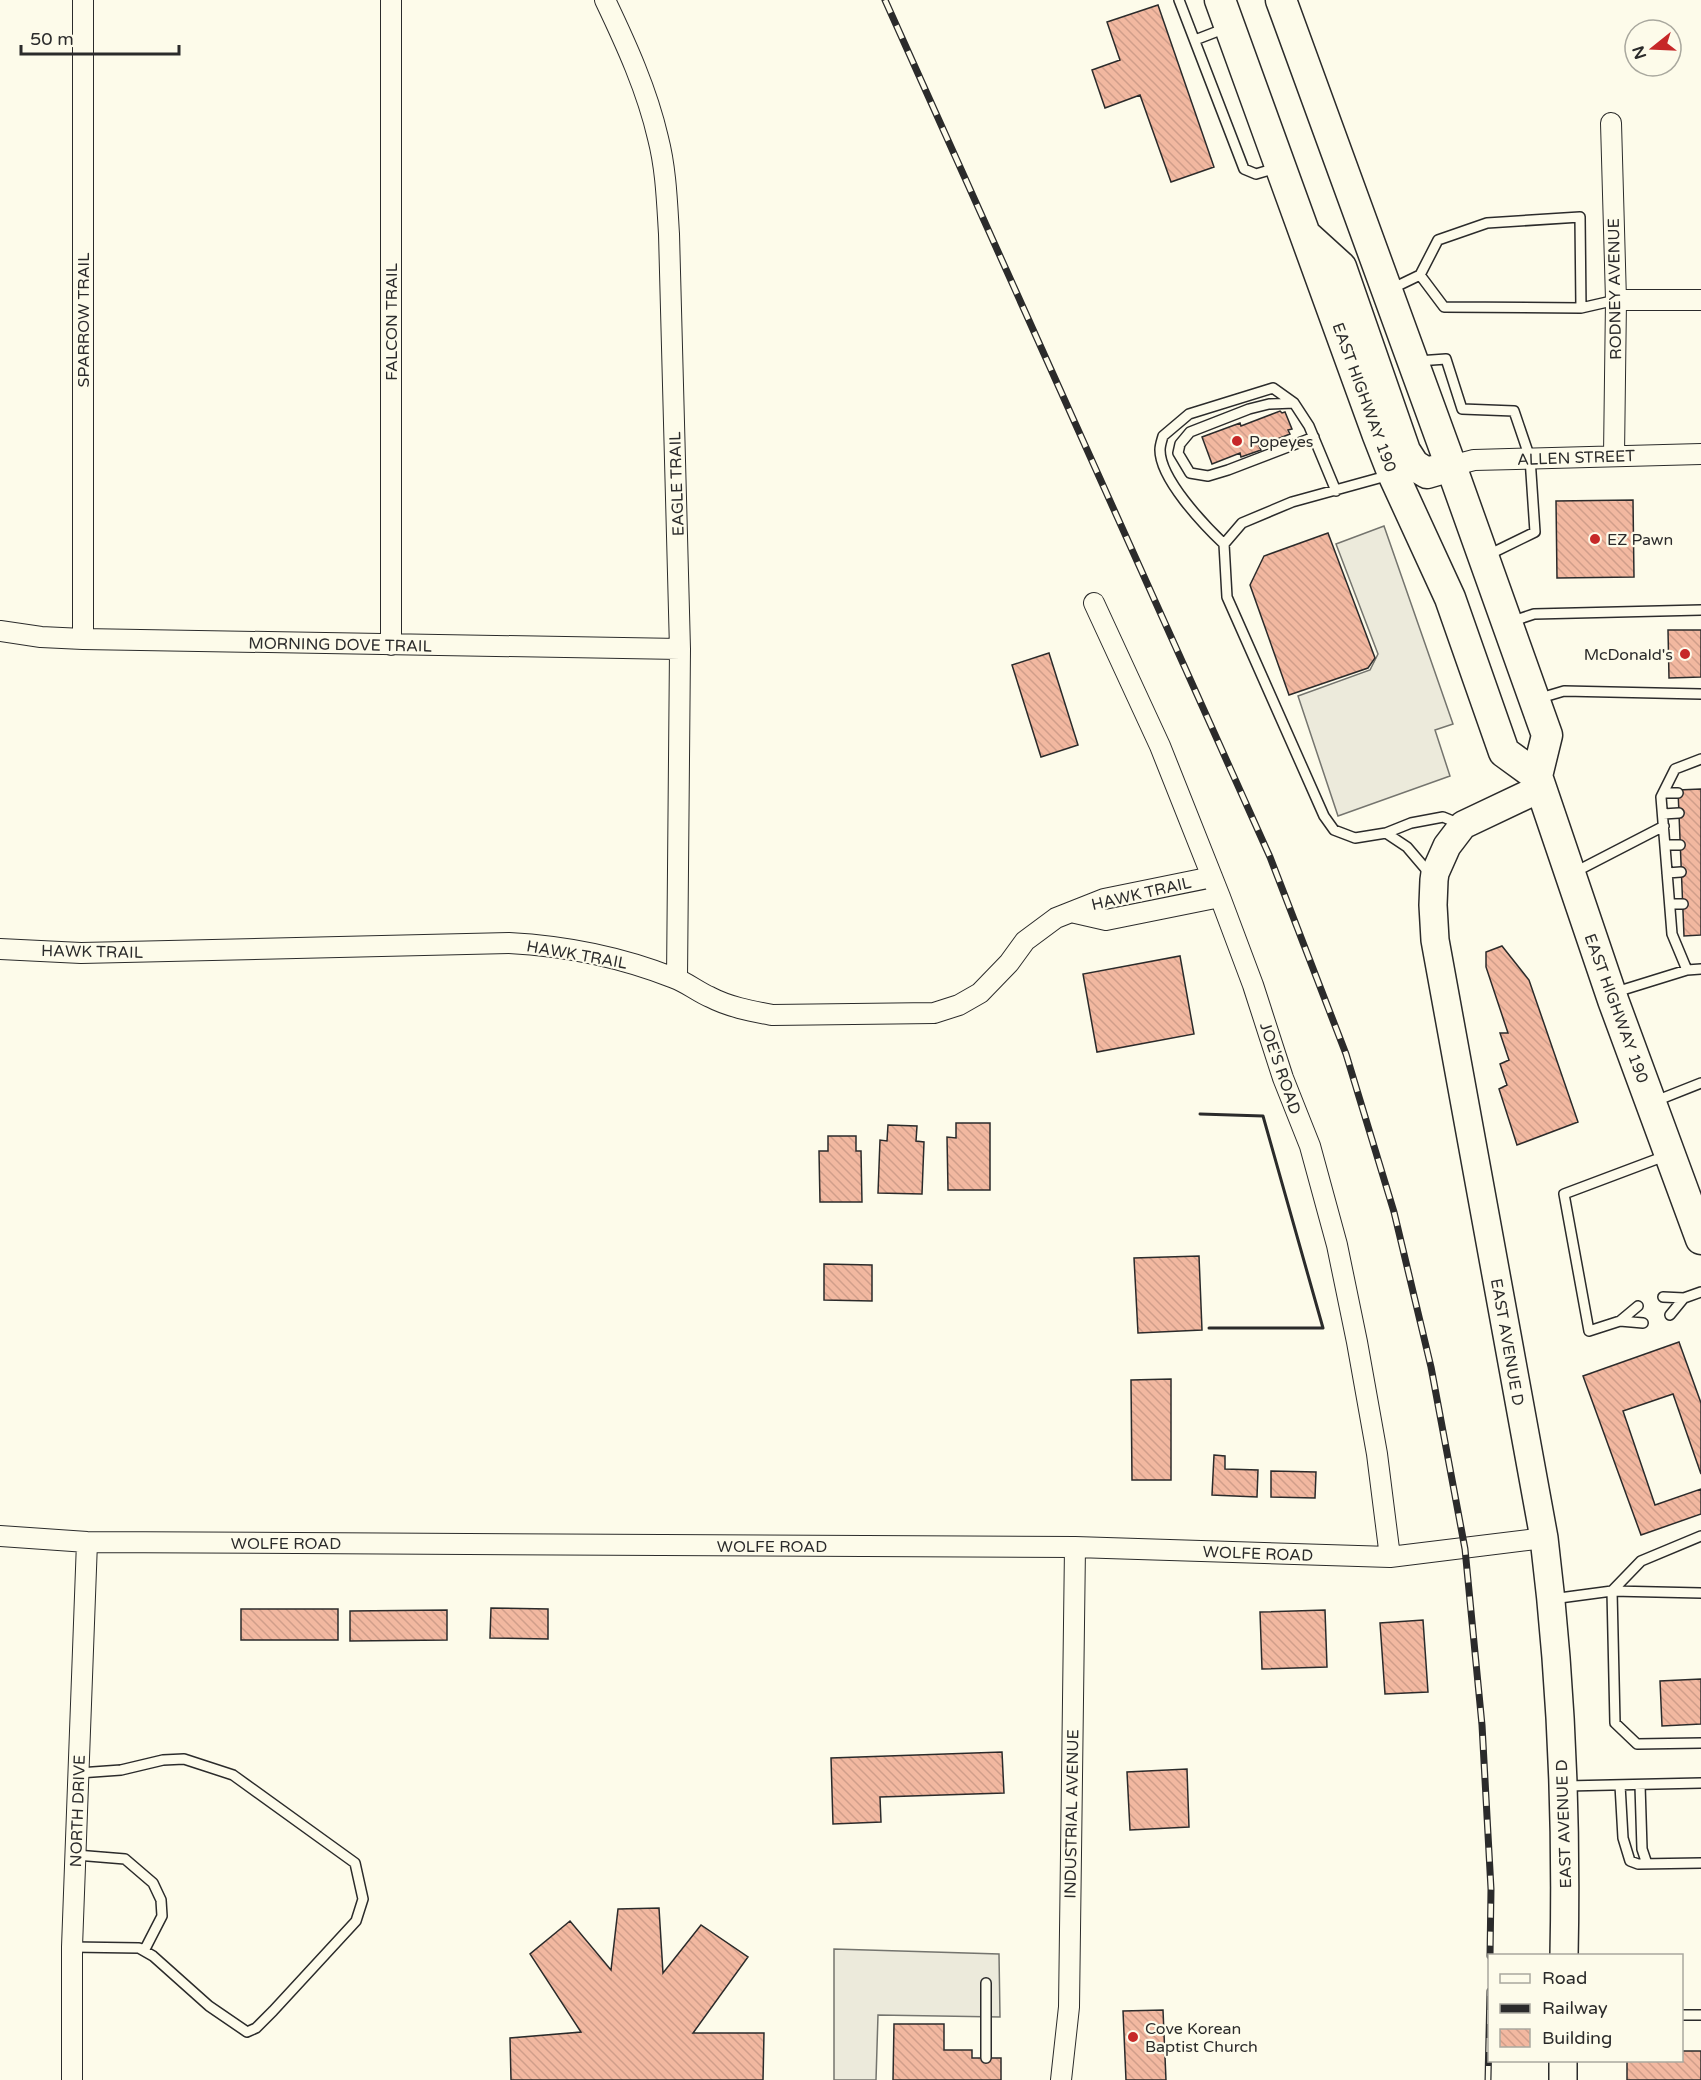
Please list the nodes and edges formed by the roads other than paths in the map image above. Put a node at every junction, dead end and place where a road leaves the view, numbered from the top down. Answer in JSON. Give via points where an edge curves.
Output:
{"nodes":[{"id":1,"x":83,"y":0,"type":"edge"},
{"id":2,"x":391,"y":0,"type":"edge"},
{"id":3,"x":605,"y":0,"type":"edge"},
{"id":4,"x":1179,"y":0,"type":"edge"},
{"id":5,"x":1281,"y":0,"type":"edge"},
{"id":6,"x":1225,"y":13,"type":"edge"},
{"id":7,"x":1195,"y":40,"type":"junction"},
{"id":8,"x":1611,"y":123,"type":"dead end"},
{"id":9,"x":1281,"y":167,"type":"junction"},
{"id":10,"x":1306,"y":235,"type":"junction"},
{"id":11,"x":1420,"y":275,"type":"junction"},
{"id":12,"x":1387,"y":290,"type":"junction"},
{"id":13,"x":1616,"y":300,"type":"junction"},
{"id":14,"x":1701,"y":300,"type":"edge"},
{"id":15,"x":1581,"y":308,"type":"junction"},
{"id":16,"x":1413,"y":361,"type":"junction"},
{"id":17,"x":1294,"y":403,"type":"junction"},
{"id":18,"x":1314,"y":437,"type":"junction"},
{"id":19,"x":1701,"y":454,"type":"edge"},
{"id":20,"x":1614,"y":455,"type":"junction"},
{"id":21,"x":1530,"y":458,"type":"junction"},
{"id":22,"x":1451,"y":466,"type":"junction"},
{"id":23,"x":1393,"y":474,"type":"junction"},
{"id":24,"x":1336,"y":491,"type":"junction"},
{"id":25,"x":1224,"y":544,"type":"junction"},
{"id":26,"x":1484,"y":557,"type":"junction"},
{"id":27,"x":1094,"y":603,"type":"dead end"},
{"id":28,"x":1701,"y":610,"type":"edge"},
{"id":29,"x":1507,"y":622,"type":"junction"},
{"id":30,"x":0,"y":631,"type":"edge"},
{"id":31,"x":83,"y":639,"type":"junction"},
{"id":32,"x":391,"y":645,"type":"junction"},
{"id":33,"x":681,"y":650,"type":"junction"},
{"id":34,"x":1701,"y":694,"type":"edge"},
{"id":35,"x":1535,"y":699,"type":"junction"},
{"id":36,"x":1701,"y":759,"type":"edge"},
{"id":37,"x":1539,"y":782,"type":"junction"},
{"id":38,"x":1663,"y":793,"type":"junction"},
{"id":39,"x":1678,"y":793,"type":"dead end"},
{"id":40,"x":1679,"y":813,"type":"dead end"},
{"id":41,"x":1663,"y":814,"type":"junction"},
{"id":42,"x":1463,"y":825,"type":"junction"},
{"id":43,"x":1664,"y":826,"type":"junction"},
{"id":44,"x":1386,"y":833,"type":"junction"},
{"id":45,"x":1665,"y":845,"type":"junction"},
{"id":46,"x":1680,"y":845,"type":"dead end"},
{"id":47,"x":1681,"y":872,"type":"dead end"},
{"id":48,"x":1667,"y":873,"type":"junction"},
{"id":49,"x":1571,"y":874,"type":"junction"},
{"id":50,"x":1212,"y":877,"type":"junction"},
{"id":51,"x":1434,"y":880,"type":"junction"},
{"id":52,"x":1220,"y":897,"type":"junction"},
{"id":53,"x":1683,"y":903,"type":"dead end"},
{"id":54,"x":1670,"y":904,"type":"junction"},
{"id":55,"x":1071,"y":912,"type":"junction"},
{"id":56,"x":1684,"y":929,"type":"dead end"},
{"id":57,"x":1672,"y":930,"type":"junction"},
{"id":58,"x":0,"y":949,"type":"edge"},
{"id":59,"x":1701,"y":969,"type":"edge"},
{"id":60,"x":1686,"y":970,"type":"junction"},
{"id":61,"x":677,"y":979,"type":"junction"},
{"id":62,"x":1611,"y":994,"type":"junction"},
{"id":63,"x":1701,"y":1083,"type":"edge"},
{"id":64,"x":1651,"y":1103,"type":"junction"},
{"id":65,"x":1670,"y":1154,"type":"junction"},
{"id":66,"x":1701,"y":1239,"type":"edge"},
{"id":67,"x":1701,"y":1292,"type":"edge"},
{"id":68,"x":1663,"y":1297,"type":"dead end"},
{"id":69,"x":1684,"y":1298,"type":"junction"},
{"id":70,"x":1638,"y":1306,"type":"dead end"},
{"id":71,"x":1670,"y":1314,"type":"dead end"},
{"id":72,"x":1620,"y":1321,"type":"junction"},
{"id":73,"x":1643,"y":1323,"type":"dead end"},
{"id":74,"x":0,"y":1536,"type":"edge"},
{"id":75,"x":1701,"y":1536,"type":"edge"},
{"id":76,"x":1544,"y":1538,"type":"junction"},
{"id":77,"x":87,"y":1542,"type":"junction"},
{"id":78,"x":1075,"y":1547,"type":"junction"},
{"id":79,"x":1390,"y":1557,"type":"junction"},
{"id":80,"x":1611,"y":1592,"type":"junction"},
{"id":81,"x":1701,"y":1593,"type":"edge"},
{"id":82,"x":1551,"y":1599,"type":"junction"},
{"id":83,"x":1701,"y":1743,"type":"edge"},
{"id":84,"x":79,"y":1773,"type":"junction"},
{"id":85,"x":1701,"y":1783,"type":"edge"},
{"id":86,"x":1620,"y":1785,"type":"junction"},
{"id":87,"x":1640,"y":1785,"type":"junction"},
{"id":88,"x":1563,"y":1786,"type":"junction"},
{"id":89,"x":76,"y":1855,"type":"junction"},
{"id":90,"x":1701,"y":1863,"type":"edge"},
{"id":91,"x":1647,"y":1864,"type":"junction"},
{"id":92,"x":72,"y":1947,"type":"junction"},
{"id":93,"x":144,"y":1951,"type":"junction"},
{"id":94,"x":1564,"y":1954,"type":"edge"},
{"id":95,"x":986,"y":1983,"type":"dead end"},
{"id":96,"x":1683,"y":2015,"type":"edge"},
{"id":97,"x":1701,"y":2015,"type":"edge"},
{"id":98,"x":986,"y":2058,"type":"dead end"},
{"id":99,"x":1563,"y":2062,"type":"edge"},
{"id":100,"x":72,"y":2080,"type":"edge"},
{"id":101,"x":1061,"y":2080,"type":"edge"},
{"id":102,"x":1563,"y":2080,"type":"edge"}],
"edges":[{"from":1,"to":31,"type":"street","name":"SPARROW TRAIL"},
{"from":2,"to":32,"type":"street","name":"FALCON TRAIL"},
{"from":3,"to":33,"type":"street","name":"EAGLE TRAIL","via":[[639,75],[658,138],[666,187]]},
{"from":4,"to":7,"type":"lane"},
{"from":5,"to":12,"type":"main road"},
{"from":6,"to":7,"type":"lane"},
{"from":6,"to":9,"type":"main road","name":"EAST HIGHWAY 190"},
{"from":7,"to":9,"type":"lane","via":[[1244,169],[1256,174]]},
{"from":8,"to":13,"type":"street","name":"RODNEY AVENUE"},
{"from":9,"to":10,"type":"main road","name":"EAST HIGHWAY 190"},
{"from":10,"to":22,"type":"main road","via":[[1341,267],[1405,451],[1414,465],[1427,473]]},
{"from":10,"to":23,"type":"main road","name":"EAST HIGHWAY 190"},
{"from":11,"to":12,"type":"lane"},
{"from":11,"to":15,"type":"lane","via":[[1444,307]]},
{"from":11,"to":15,"type":"lane","via":[[1438,240],[1487,223],[1580,217]]},
{"from":12,"to":16,"type":"main road"},
{"from":13,"to":14,"type":"street"},
{"from":13,"to":15,"type":"lane"},
{"from":13,"to":20,"type":"street","name":"RODNEY AVENUE"},
{"from":16,"to":21,"type":"lane","via":[[1446,359],[1462,409],[1514,411]]},
{"from":16,"to":22,"type":"main road"},
{"from":17,"to":18,"type":"lane"},
{"from":17,"to":18,"type":"lane","via":[[1269,404],[1190,432],[1178,453],[1190,473],[1208,476]]},
{"from":17,"to":25,"type":"lane","via":[[1273,388],[1190,414],[1163,436],[1160,451],[1177,491]]},
{"from":18,"to":24,"type":"lane"},
{"from":19,"to":20,"type":"street","name":"ALLEN STREET"},
{"from":20,"to":21,"type":"street","name":"ALLEN STREET"},
{"from":21,"to":22,"type":"street","name":"ALLEN STREET","via":[[1474,460]]},
{"from":21,"to":26,"type":"lane","via":[[1535,532]]},
{"from":22,"to":26,"type":"main road"},
{"from":23,"to":24,"type":"lane"},
{"from":23,"to":37,"type":"main road","name":"EAST HIGHWAY 190","via":[[1450,598],[1504,752]]},
{"from":24,"to":25,"type":"lane","via":[[1292,502],[1242,524]]},
{"from":25,"to":44,"type":"lane","via":[[1227,597],[1324,816],[1334,830],[1354,838]]},
{"from":26,"to":29,"type":"main road"},
{"from":27,"to":50,"type":"street","name":"JOE'S ROAD","via":[[1160,746]]},
{"from":28,"to":29,"type":"lane","via":[[1534,614]]},
{"from":29,"to":35,"type":"main road"},
{"from":30,"to":31,"type":"street","name":"MORNING DOVE TRAIL"},
{"from":31,"to":32,"type":"street","name":"MORNING DOVE TRAIL"},
{"from":32,"to":33,"type":"street","name":"MORNING DOVE TRAIL"},
{"from":33,"to":61,"type":"street","name":"EAGLE TRAIL"},
{"from":34,"to":35,"type":"lane","via":[[1564,691]]},
{"from":35,"to":37,"type":"main road","via":[[1547,735]]},
{"from":36,"to":38,"type":"lane","via":[[1674,769]]},
{"from":37,"to":42,"type":"main road","name":"EAST AVENUE D"},
{"from":37,"to":49,"type":"main road","name":"EAST HIGHWAY 190"},
{"from":38,"to":39,"type":"lane"},
{"from":38,"to":41,"type":"lane"},
{"from":40,"to":41,"type":"lane"},
{"from":41,"to":43,"type":"lane"},
{"from":42,"to":44,"type":"lane","via":[[1443,817]]},
{"from":42,"to":51,"type":"main road","name":"EAST AVENUE D","via":[[1447,846]]},
{"from":43,"to":45,"type":"lane"},
{"from":43,"to":49,"type":"lane"},
{"from":44,"to":51,"type":"lane","via":[[1407,847]]},
{"from":45,"to":46,"type":"lane"},
{"from":45,"to":48,"type":"lane"},
{"from":47,"to":48,"type":"lane"},
{"from":48,"to":54,"type":"lane"},
{"from":49,"to":62,"type":"main road","name":"EAST HIGHWAY 190"},
{"from":50,"to":52,"type":"street","name":"JOE'S ROAD"},
{"from":50,"to":55,"type":"street","name":"HAWK TRAIL","via":[[1104,899]]},
{"from":51,"to":76,"type":"main road","name":"EAST AVENUE D","via":[[1436,940]]},
{"from":52,"to":55,"type":"street","name":"HAWK TRAIL","via":[[1106,920]]},
{"from":52,"to":79,"type":"street","name":"JOE'S ROAD","via":[[1310,1146],[1337,1245],[1377,1454]]},
{"from":53,"to":54,"type":"lane"},
{"from":54,"to":57,"type":"lane"},
{"from":55,"to":61,"type":"street","name":"HAWK TRAIL","via":[[1025,941],[980,993],[934,1013],[772,1015],[713,999]]},
{"from":56,"to":57,"type":"lane"},
{"from":57,"to":60,"type":"lane"},
{"from":58,"to":61,"type":"street","name":"HAWK TRAIL","via":[[81,953],[509,943],[621,959]]},
{"from":59,"to":60,"type":"lane"},
{"from":60,"to":62,"type":"lane"},
{"from":62,"to":64,"type":"main road","name":"EAST HIGHWAY 190"},
{"from":63,"to":64,"type":"lane"},
{"from":64,"to":65,"type":"main road","name":"EAST HIGHWAY 190"},
{"from":65,"to":66,"type":"main road","name":"EAST HIGHWAY 190","via":[[1686,1184]]},
{"from":65,"to":72,"type":"lane","via":[[1564,1194],[1588,1331]]},
{"from":67,"to":69,"type":"lane"},
{"from":68,"to":69,"type":"lane"},
{"from":69,"to":71,"type":"lane"},
{"from":70,"to":72,"type":"lane"},
{"from":72,"to":73,"type":"lane"},
{"from":74,"to":77,"type":"street","name":"WOLFE ROAD"},
{"from":75,"to":80,"type":"lane","via":[[1641,1561]]},
{"from":76,"to":79,"type":"street","name":"WOLFE ROAD"},
{"from":76,"to":82,"type":"main road","name":"EAST AVENUE D"},
{"from":77,"to":78,"type":"street","name":"WOLFE ROAD"},
{"from":77,"to":84,"type":"street","name":"NORTH DRIVE"},
{"from":78,"to":79,"type":"street","name":"WOLFE ROAD"},
{"from":78,"to":101,"type":"street","name":"INDUSTRIAL AVENUE","via":[[1069,2007]]},
{"from":80,"to":81,"type":"lane"},
{"from":80,"to":82,"type":"lane"},
{"from":80,"to":83,"type":"lane","via":[[1615,1723],[1637,1744]]},
{"from":82,"to":88,"type":"main road","name":"EAST AVENUE D"},
{"from":84,"to":89,"type":"street","name":"NORTH DRIVE"},
{"from":84,"to":93,"type":"lane","via":[[184,1759],[233,1775],[355,1863],[363,1899],[356,1921],[273,2012],[247,2032],[209,2006]]},
{"from":85,"to":87,"type":"lane"},
{"from":86,"to":87,"type":"lane"},
{"from":86,"to":88,"type":"lane"},
{"from":86,"to":91,"type":"lane","via":[[1626,1852],[1630,1861]]},
{"from":87,"to":91,"type":"lane","via":[[1642,1849]]},
{"from":88,"to":94,"type":"main road","name":"EAST AVENUE D"},
{"from":89,"to":92,"type":"street","name":"NORTH DRIVE"},
{"from":89,"to":93,"type":"lane","via":[[125,1859],[153,1883],[161,1900],[162,1916]]},
{"from":90,"to":91,"type":"lane"},
{"from":92,"to":93,"type":"lane"},
{"from":92,"to":100,"type":"street","name":"NORTH DRIVE"},
{"from":95,"to":98,"type":"lane"},
{"from":96,"to":97,"type":"lane"},
{"from":99,"to":102,"type":"main road"}]}
